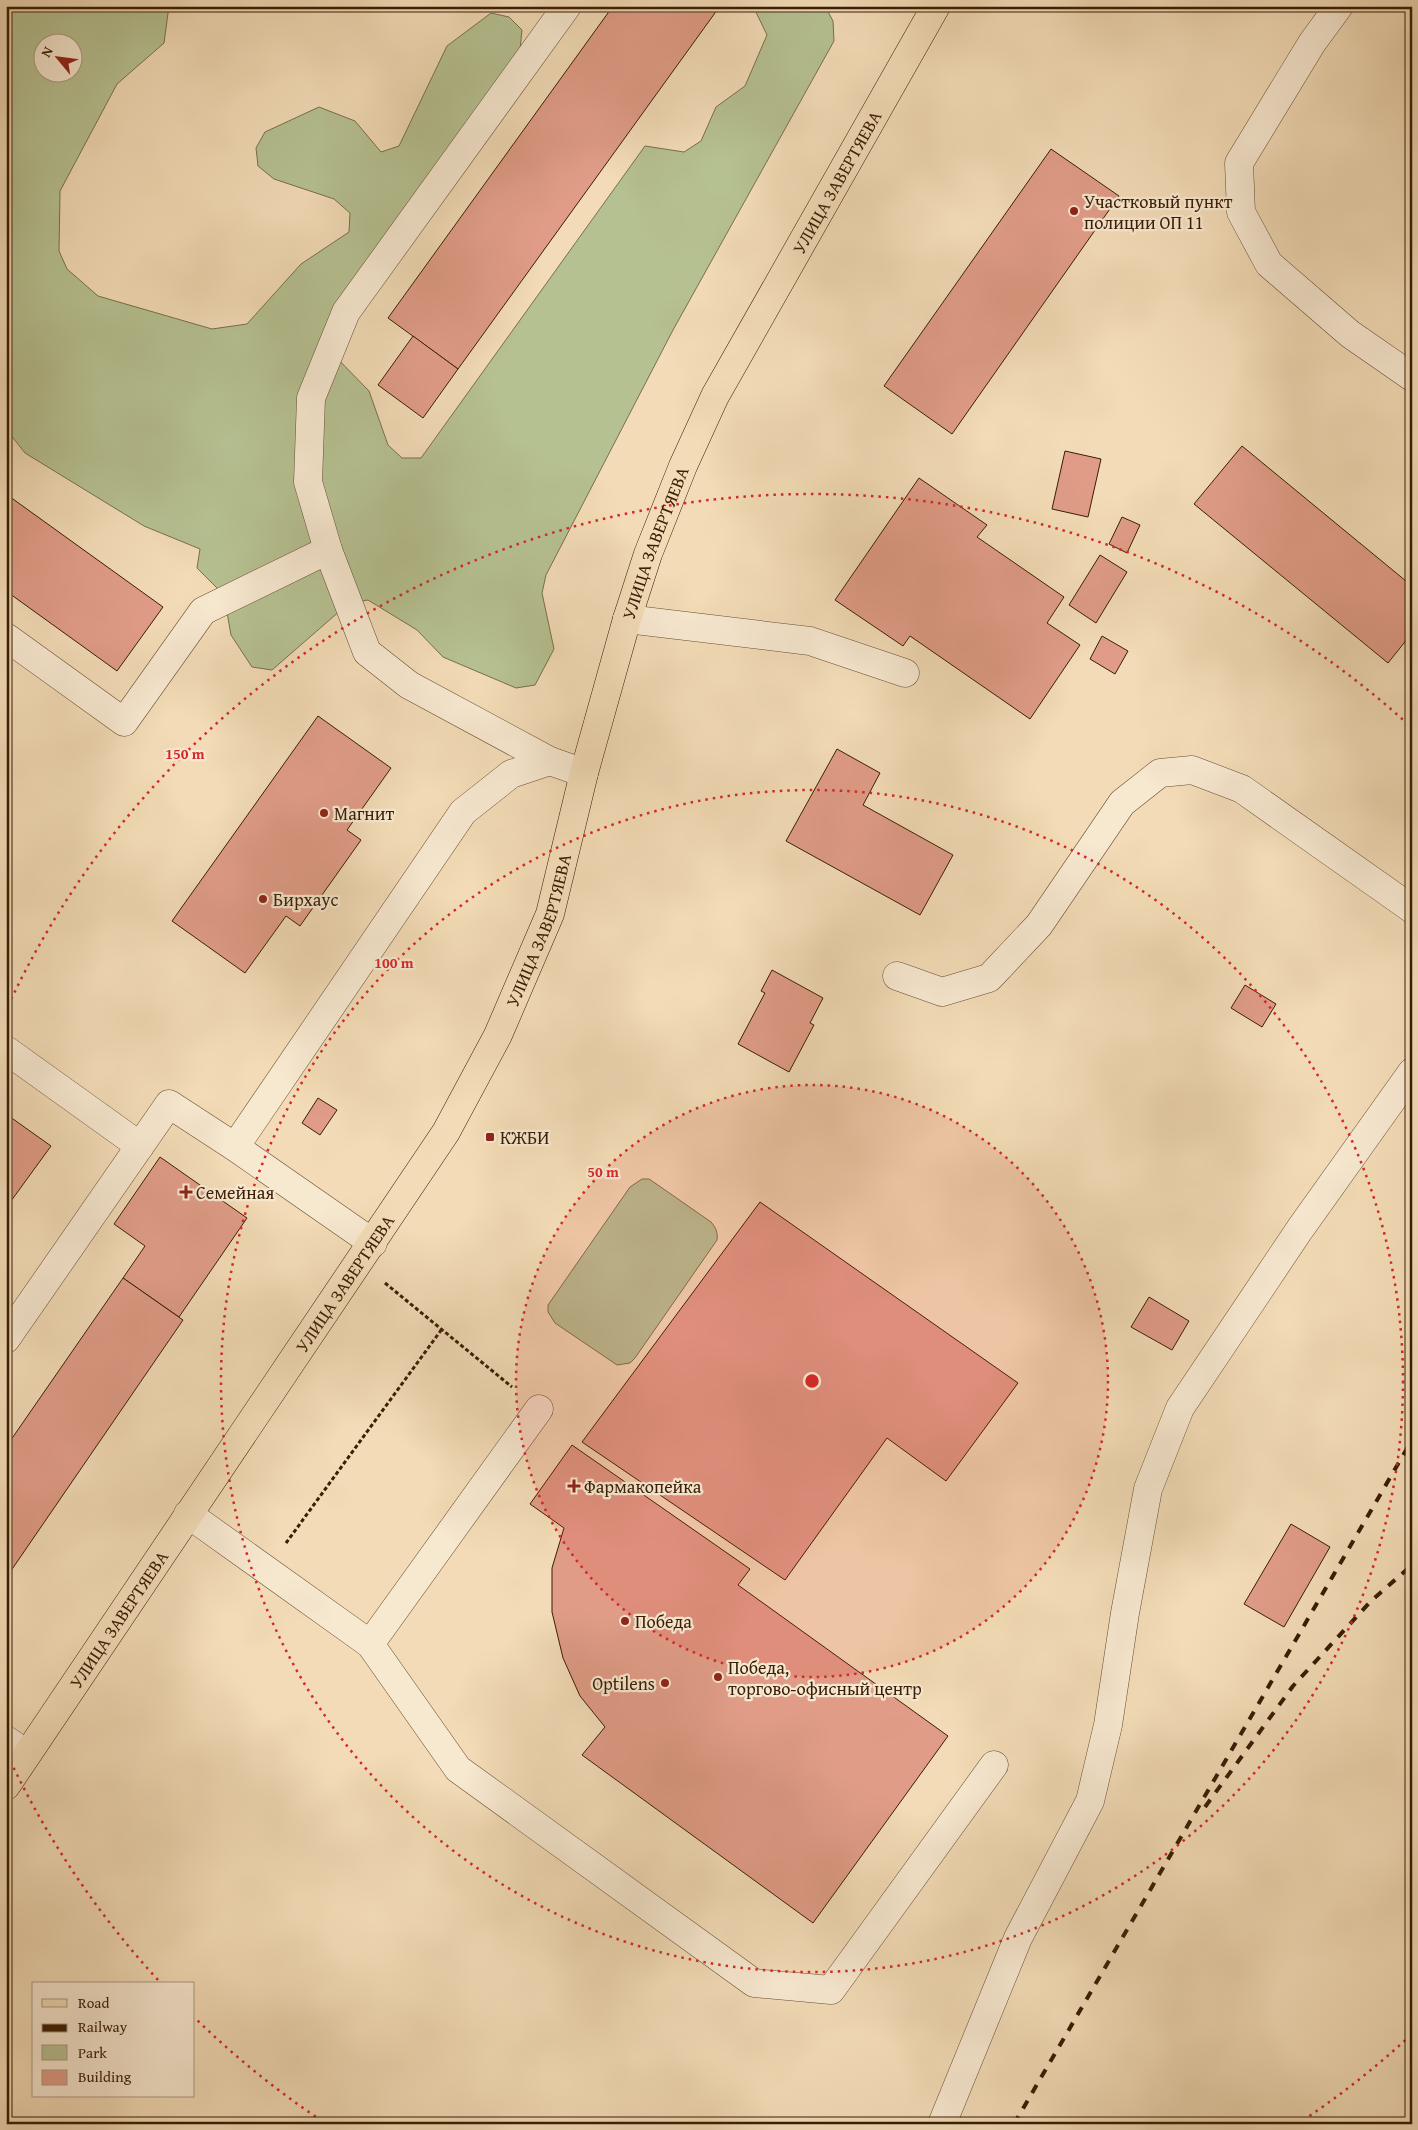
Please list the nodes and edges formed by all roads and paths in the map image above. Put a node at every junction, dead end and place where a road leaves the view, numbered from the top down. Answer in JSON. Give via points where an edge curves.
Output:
{"nodes":[{"id":1,"x":566,"y":6,"type":"edge"},
{"id":2,"x":936,"y":6,"type":"edge"},
{"id":3,"x":1338,"y":6,"type":"edge"},
{"id":4,"x":1412,"y":377,"type":"edge"},
{"id":5,"x":328,"y":550,"type":"junction"},
{"id":6,"x":627,"y":618,"type":"junction"},
{"id":7,"x":6,"y":637,"type":"edge"},
{"id":8,"x":905,"y":673,"type":"dead end"},
{"id":9,"x":550,"y":761,"type":"junction"},
{"id":10,"x":584,"y":773,"type":"junction"},
{"id":11,"x":1412,"y":909,"type":"edge"},
{"id":12,"x":897,"y":976,"type":"dead end"},
{"id":13,"x":6,"y":1050,"type":"edge"},
{"id":14,"x":1412,"y":1072,"type":"edge"},
{"id":15,"x":140,"y":1146,"type":"junction"},
{"id":16,"x":235,"y":1147,"type":"junction"},
{"id":17,"x":366,"y":1252,"type":"junction"},
{"id":18,"x":442,"y":1329,"type":"junction"},
{"id":19,"x":6,"y":1340,"type":"edge"},
{"id":20,"x":539,"y":1409,"type":"joint"},
{"id":21,"x":188,"y":1514,"type":"junction"},
{"id":22,"x":266,"y":1570,"type":"junction"},
{"id":23,"x":370,"y":1644,"type":"junction"},
{"id":24,"x":17,"y":1747,"type":"edge"},
{"id":25,"x":994,"y":1765,"type":"dead end"},
{"id":26,"x":6,"y":1786,"type":"edge"},
{"id":27,"x":942,"y":2124,"type":"edge"}],
"edges":[{"from":1,"to":5,"type":"lane","via":[[346,312],[311,398],[308,482]]},
{"from":2,"to":6,"type":"main road","name":"УЛИЦА ЗАВЕРТЯЕВА","via":[[715,396],[648,554]]},
{"from":3,"to":4,"type":"lane","via":[[1239,163],[1241,212],[1269,264],[1350,334]]},
{"from":5,"to":7,"type":"lane","via":[[203,611],[124,722]]},
{"from":5,"to":9,"type":"lane","via":[[367,652],[409,685]]},
{"from":6,"to":8,"type":"lane","via":[[810,641]]},
{"from":6,"to":10,"type":"main road","name":"УЛИЦА ЗАВЕРТЯЕВА"},
{"from":9,"to":10,"type":"lane"},
{"from":9,"to":16,"type":"lane","via":[[511,774],[463,812]]},
{"from":10,"to":17,"type":"main road","name":"УЛИЦА ЗАВЕРТЯЕВА","via":[[550,914],[498,1036],[446,1132]]},
{"from":11,"to":12,"type":"lane","via":[[1242,789],[1192,770],[1160,773],[1122,803],[1039,925],[989,978],[942,992]]},
{"from":13,"to":15,"type":"lane"},
{"from":14,"to":27,"type":"lane","via":[[1300,1229],[1180,1408],[1148,1489],[1108,1725],[1090,1801],[1018,1938]]},
{"from":15,"to":16,"type":"lane","via":[[169,1104]]},
{"from":15,"to":19,"type":"lane"},
{"from":16,"to":17,"type":"lane"},
{"from":17,"to":18,"type":"path"},
{"from":17,"to":21,"type":"main road","name":"УЛИЦА ЗАВЕРТЯЕВА"},
{"from":18,"to":20,"type":"path"},
{"from":18,"to":22,"type":"path"},
{"from":20,"to":23,"type":"lane"},
{"from":21,"to":22,"type":"lane"},
{"from":21,"to":24,"type":"main road","name":"УЛИЦА ЗАВЕРТЯЕВА"},
{"from":22,"to":23,"type":"lane"},
{"from":23,"to":25,"type":"lane","via":[[458,1769],[754,1983],[831,1990]]},
{"from":24,"to":26,"type":"main road","name":"УЛИЦА ЗАВЕРТЯЕВА"}]}
